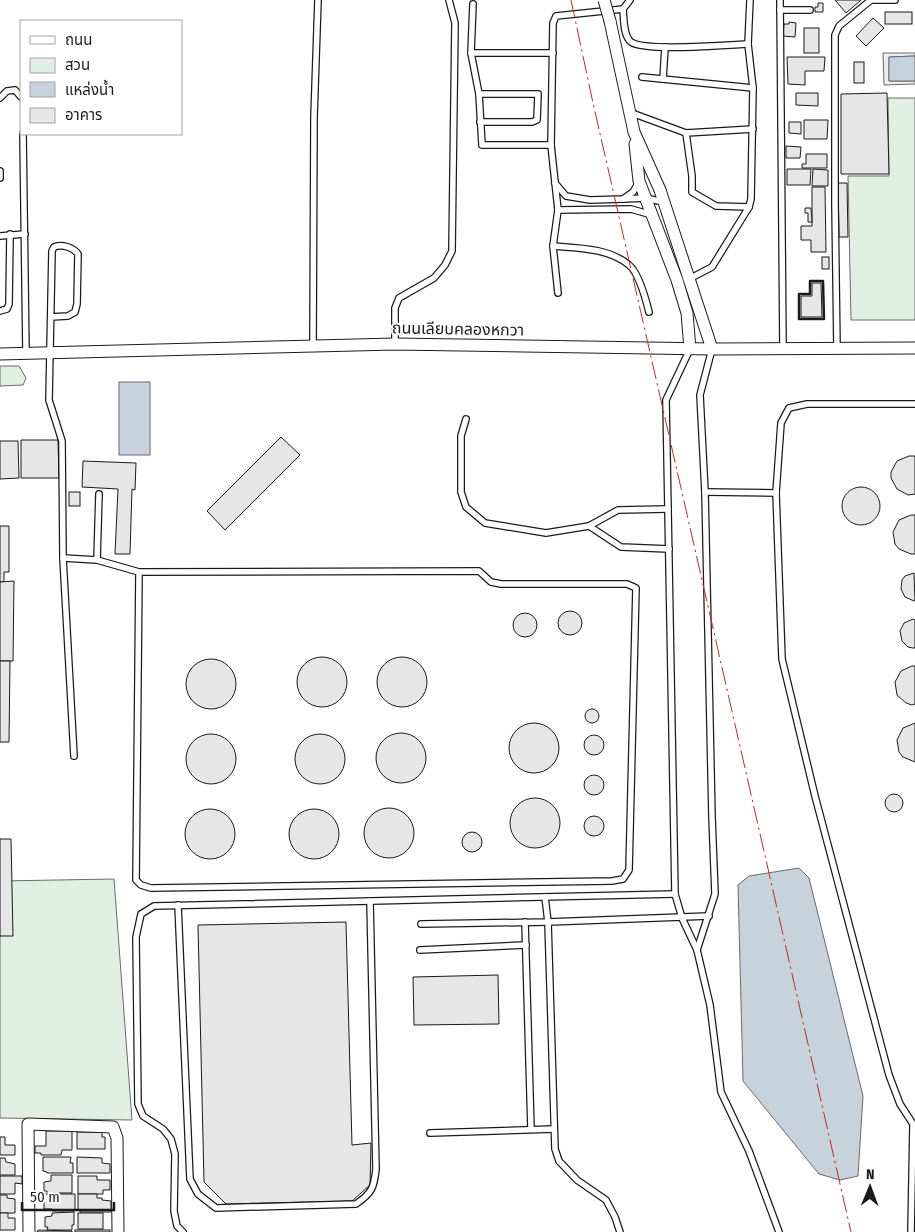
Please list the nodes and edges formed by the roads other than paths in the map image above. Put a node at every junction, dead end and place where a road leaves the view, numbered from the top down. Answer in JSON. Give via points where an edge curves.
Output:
{"nodes":[{"id":1,"x":318,"y":0,"type":"edge"},
{"id":2,"x":449,"y":0,"type":"edge"},
{"id":3,"x":604,"y":0,"type":"edge"},
{"id":4,"x":630,"y":0,"type":"edge"},
{"id":5,"x":750,"y":0,"type":"edge"},
{"id":6,"x":780,"y":0,"type":"edge"},
{"id":7,"x":894,"y":0,"type":"edge"},
{"id":8,"x":473,"y":4,"type":"dead end"},
{"id":9,"x":623,"y":9,"type":"junction"},
{"id":10,"x":780,"y":10,"type":"junction"},
{"id":11,"x":810,"y":10,"type":"dead end"},
{"id":12,"x":748,"y":44,"type":"junction"},
{"id":13,"x":665,"y":47,"type":"junction"},
{"id":14,"x":471,"y":53,"type":"junction"},
{"id":15,"x":553,"y":53,"type":"junction"},
{"id":16,"x":642,"y":77,"type":"dead end"},
{"id":17,"x":663,"y":79,"type":"junction"},
{"id":18,"x":753,"y":88,"type":"junction"},
{"id":19,"x":479,"y":94,"type":"junction"},
{"id":20,"x":20,"y":96,"type":"edge"},
{"id":21,"x":0,"y":98,"type":"edge"},
{"id":22,"x":629,"y":112,"type":"junction"},
{"id":23,"x":480,"y":122,"type":"junction"},
{"id":24,"x":753,"y":129,"type":"junction"},
{"id":25,"x":634,"y":132,"type":"junction"},
{"id":26,"x":686,"y":133,"type":"junction"},
{"id":27,"x":24,"y":135,"type":"edge"},
{"id":28,"x":551,"y":145,"type":"junction"},
{"id":29,"x":0,"y":171,"type":"edge"},
{"id":30,"x":0,"y":178,"type":"edge"},
{"id":31,"x":639,"y":181,"type":"junction"},
{"id":32,"x":555,"y":183,"type":"junction"},
{"id":33,"x":623,"y":198,"type":"junction"},
{"id":34,"x":664,"y":202,"type":"junction"},
{"id":35,"x":648,"y":206,"type":"junction"},
{"id":36,"x":749,"y":207,"type":"junction"},
{"id":37,"x":630,"y":209,"type":"junction"},
{"id":38,"x":558,"y":210,"type":"junction"},
{"id":39,"x":10,"y":234,"type":"junction"},
{"id":40,"x":25,"y":234,"type":"junction"},
{"id":41,"x":0,"y":236,"type":"edge"},
{"id":42,"x":553,"y":246,"type":"junction"},
{"id":43,"x":690,"y":279,"type":"junction"},
{"id":44,"x":677,"y":280,"type":"junction"},
{"id":45,"x":558,"y":293,"type":"dead end"},
{"id":46,"x":0,"y":311,"type":"edge"},
{"id":47,"x":649,"y":312,"type":"dead end"},
{"id":48,"x":51,"y":318,"type":"junction"},
{"id":49,"x":395,"y":344,"type":"junction"},
{"id":50,"x":313,"y":347,"type":"junction"},
{"id":51,"x":915,"y":348,"type":"edge"},
{"id":52,"x":690,"y":349,"type":"junction"},
{"id":53,"x":712,"y":349,"type":"junction"},
{"id":54,"x":783,"y":349,"type":"junction"},
{"id":55,"x":837,"y":349,"type":"junction"},
{"id":56,"x":50,"y":352,"type":"junction"},
{"id":57,"x":26,"y":353,"type":"junction"},
{"id":58,"x":0,"y":354,"type":"edge"},
{"id":59,"x":915,"y":404,"type":"edge"},
{"id":60,"x":466,"y":419,"type":"dead end"},
{"id":61,"x":705,"y":492,"type":"junction"},
{"id":62,"x":776,"y":493,"type":"junction"},
{"id":63,"x":100,"y":494,"type":"dead end"},
{"id":64,"x":668,"y":509,"type":"junction"},
{"id":65,"x":589,"y":526,"type":"junction"},
{"id":66,"x":669,"y":549,"type":"junction"},
{"id":67,"x":63,"y":558,"type":"junction"},
{"id":68,"x":98,"y":560,"type":"junction"},
{"id":69,"x":139,"y":572,"type":"junction"},
{"id":70,"x":74,"y":756,"type":"dead end"},
{"id":71,"x":675,"y":894,"type":"junction"},
{"id":72,"x":545,"y":897,"type":"junction"},
{"id":73,"x":370,"y":901,"type":"junction"},
{"id":74,"x":178,"y":905,"type":"junction"},
{"id":75,"x":709,"y":916,"type":"junction"},
{"id":76,"x":682,"y":918,"type":"junction"},
{"id":77,"x":526,"y":922,"type":"junction"},
{"id":78,"x":548,"y":922,"type":"junction"},
{"id":79,"x":421,"y":924,"type":"dead end"},
{"id":80,"x":526,"y":945,"type":"junction"},
{"id":81,"x":420,"y":950,"type":"dead end"},
{"id":82,"x":697,"y":950,"type":"junction"},
{"id":83,"x":914,"y":1124,"type":"edge"},
{"id":84,"x":554,"y":1128,"type":"junction"},
{"id":85,"x":531,"y":1129,"type":"junction"},
{"id":86,"x":430,"y":1133,"type":"dead end"},
{"id":87,"x":29,"y":1232,"type":"edge"},
{"id":88,"x":118,"y":1232,"type":"edge"},
{"id":89,"x":183,"y":1232,"type":"edge"},
{"id":90,"x":620,"y":1232,"type":"edge"},
{"id":91,"x":779,"y":1232,"type":"edge"},
{"id":92,"x":911,"y":1232,"type":"edge"}],
"edges":[{"from":1,"to":50,"type":"lane"},
{"from":2,"to":49,"type":"lane","via":[[455,23],[452,251],[434,278],[399,298],[395,308]]},
{"from":3,"to":22,"type":"street","bridge":true},
{"from":4,"to":9,"type":"lane"},
{"from":5,"to":12,"type":"lane"},
{"from":6,"to":10,"type":"lane"},
{"from":7,"to":55,"type":"lane","via":[[871,0],[839,26],[835,35]]},
{"from":8,"to":14,"type":"lane"},
{"from":9,"to":13,"type":"lane","via":[[627,37],[631,42],[640,46]]},
{"from":9,"to":15,"type":"lane","via":[[556,16],[552,23]]},
{"from":10,"to":11,"type":"lane"},
{"from":10,"to":54,"type":"lane"},
{"from":12,"to":13,"type":"lane"},
{"from":12,"to":18,"type":"lane"},
{"from":13,"to":17,"type":"lane"},
{"from":14,"to":15,"type":"lane"},
{"from":14,"to":19,"type":"lane"},
{"from":15,"to":28,"type":"lane"},
{"from":16,"to":17,"type":"lane"},
{"from":17,"to":18,"type":"lane"},
{"from":18,"to":24,"type":"lane"},
{"from":19,"to":23,"type":"lane"},
{"from":19,"to":23,"type":"lane","via":[[538,94],[537,120]]},
{"from":20,"to":21,"type":"lane","via":[[15,90],[7,91]]},
{"from":22,"to":25,"type":"street"},
{"from":22,"to":26,"type":"lane"},
{"from":23,"to":28,"type":"lane","via":[[482,145]]},
{"from":24,"to":26,"type":"lane"},
{"from":24,"to":36,"type":"lane"},
{"from":25,"to":31,"type":"street"},
{"from":25,"to":34,"type":"street"},
{"from":26,"to":36,"type":"lane","via":[[692,192],[716,206]]},
{"from":27,"to":40,"type":"lane"},
{"from":28,"to":32,"type":"lane"},
{"from":29,"to":30,"type":"lane"},
{"from":31,"to":33,"type":"lane","via":[[633,192]]},
{"from":31,"to":35,"type":"street"},
{"from":32,"to":33,"type":"lane","via":[[566,196],[590,200]]},
{"from":32,"to":38,"type":"lane"},
{"from":33,"to":35,"type":"lane"},
{"from":34,"to":35,"type":"lane"},
{"from":34,"to":43,"type":"street"},
{"from":35,"to":37,"type":"lane"},
{"from":35,"to":37,"type":"lane"},
{"from":35,"to":44,"type":"street"},
{"from":36,"to":43,"type":"lane","via":[[712,267]]},
{"from":37,"to":38,"type":"lane"},
{"from":38,"to":42,"type":"lane"},
{"from":39,"to":40,"type":"lane"},
{"from":39,"to":41,"type":"lane"},
{"from":39,"to":46,"type":"lane","via":[[9,304],[7,309]]},
{"from":40,"to":57,"type":"lane"},
{"from":42,"to":45,"type":"lane"},
{"from":42,"to":47,"type":"lane","via":[[604,252],[630,265],[642,288]]},
{"from":43,"to":44,"type":"lane"},
{"from":43,"to":53,"type":"street"},
{"from":44,"to":52,"type":"street","via":[[686,313]]},
{"from":48,"to":48,"type":"lane","via":[[75,312],[78,254],[71,248],[57,246],[52,251]]},
{"from":48,"to":56,"type":"lane"},
{"from":49,"to":50,"type":"street","name":"ถนนเลียบคลองหกวา"},
{"from":49,"to":52,"type":"street","name":"ถนนเลียบคลองหกวา"},
{"from":50,"to":56,"type":"street","name":"ถนนเลียบคลองหกวา"},
{"from":51,"to":55,"type":"street","name":"ถนนเลียบคลองหกวา"},
{"from":52,"to":53,"type":"street","name":"ถนนเลียบคลองหกวา"},
{"from":52,"to":64,"type":"lane","via":[[666,400]]},
{"from":53,"to":54,"type":"street","name":"ถนนเลียบคลองหกวา"},
{"from":53,"to":61,"type":"lane","via":[[700,395]]},
{"from":54,"to":55,"type":"street","name":"ถนนเลียบคลองหกวา"},
{"from":56,"to":57,"type":"street","name":"ถนนเลียบคลองหกวา"},
{"from":56,"to":67,"type":"lane","via":[[49,400],[62,441]]},
{"from":57,"to":58,"type":"street","name":"ถนนเลียบคลองหกวา"},
{"from":59,"to":62,"type":"lane","via":[[806,404],[789,408],[781,423]]},
{"from":60,"to":65,"type":"lane","via":[[461,436],[461,492],[466,507],[485,523],[546,533]]},
{"from":61,"to":62,"type":"lane"},
{"from":61,"to":75,"type":"lane","via":[[715,894]]},
{"from":62,"to":83,"type":"lane","via":[[782,659],[889,1075],[900,1104]]},
{"from":63,"to":68,"type":"lane"},
{"from":64,"to":65,"type":"lane","via":[[618,510]]},
{"from":64,"to":66,"type":"lane"},
{"from":65,"to":66,"type":"lane","via":[[621,547]]},
{"from":66,"to":71,"type":"lane"},
{"from":67,"to":68,"type":"lane"},
{"from":67,"to":70,"type":"lane"},
{"from":68,"to":69,"type":"lane"},
{"from":69,"to":69,"type":"lane","via":[[479,571],[491,582],[501,584],[627,584],[636,588],[629,870],[623,879],[612,881],[151,888],[141,885],[136,880]]},
{"from":71,"to":72,"type":"lane"},
{"from":71,"to":76,"type":"lane"},
{"from":72,"to":73,"type":"lane"},
{"from":72,"to":78,"type":"lane"},
{"from":73,"to":74,"type":"lane"},
{"from":73,"to":74,"type":"lane","via":[[374,1186],[368,1196],[356,1204],[216,1208],[198,1194],[190,1179]]},
{"from":74,"to":89,"type":"lane","via":[[154,906],[141,914],[136,937],[137,1088],[143,1116],[163,1129],[171,1139],[175,1154],[174,1211],[177,1226]]},
{"from":75,"to":76,"type":"lane"},
{"from":75,"to":82,"type":"lane"},
{"from":76,"to":78,"type":"lane"},
{"from":76,"to":82,"type":"lane"},
{"from":77,"to":78,"type":"lane"},
{"from":77,"to":79,"type":"lane"},
{"from":77,"to":80,"type":"lane"},
{"from":78,"to":84,"type":"lane"},
{"from":80,"to":81,"type":"lane"},
{"from":80,"to":85,"type":"lane"},
{"from":82,"to":91,"type":"lane","via":[[710,1005],[721,1092],[749,1151]]},
{"from":83,"to":92,"type":"lane"},
{"from":84,"to":85,"type":"lane"},
{"from":84,"to":90,"type":"lane","via":[[559,1161],[577,1180],[606,1200]]},
{"from":85,"to":86,"type":"lane"},
{"from":87,"to":88,"type":"street","via":[[28,1124],[113,1127],[117,1138]]}]}
